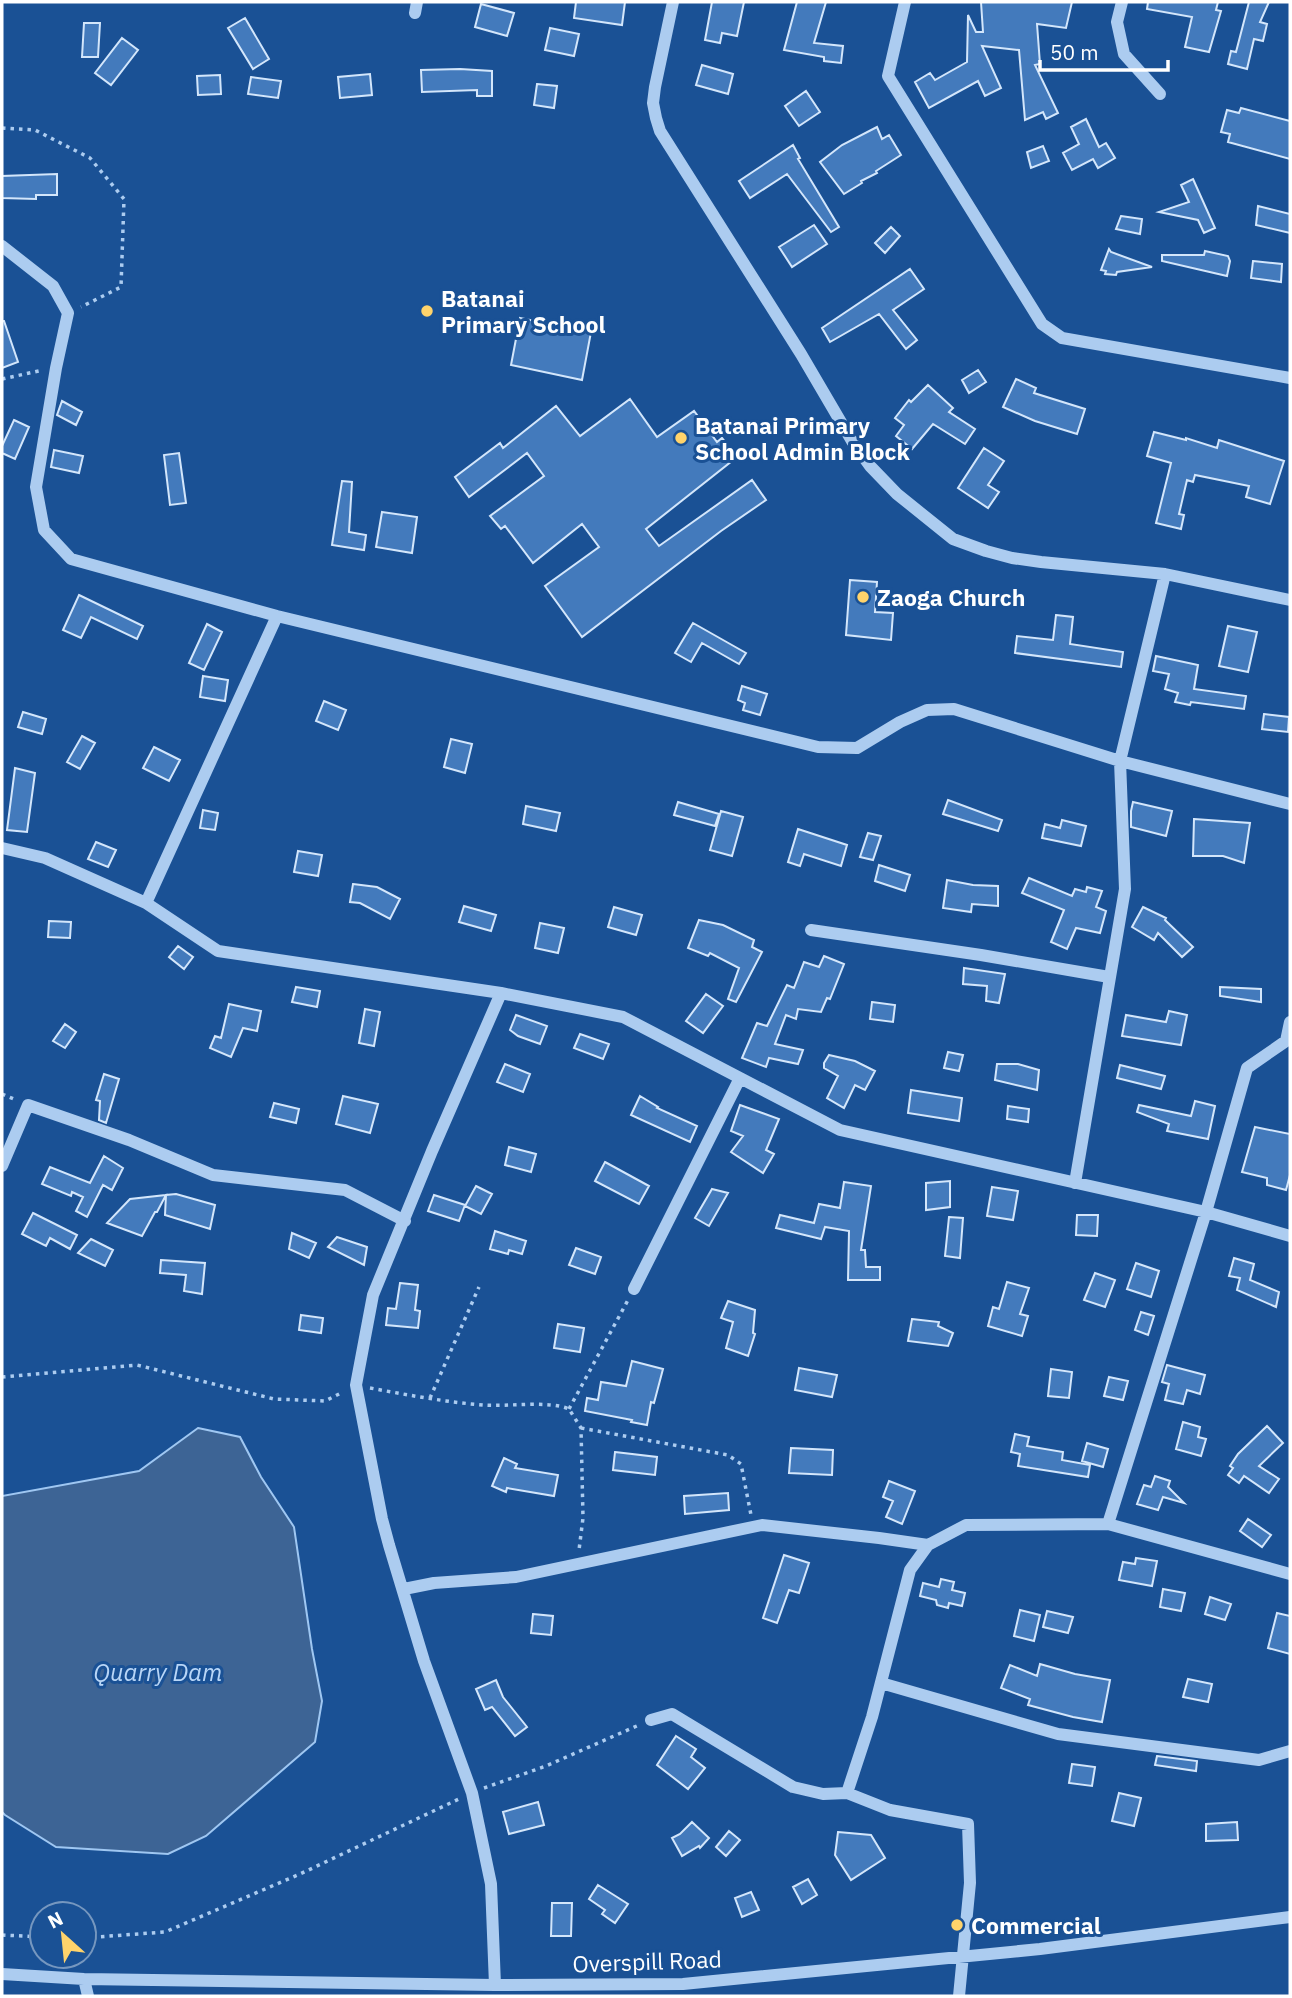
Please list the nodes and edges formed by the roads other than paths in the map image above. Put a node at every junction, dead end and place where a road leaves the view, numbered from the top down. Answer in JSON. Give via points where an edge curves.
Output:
{"nodes":[{"id":1,"x":673,"y":2,"type":"edge"},
{"id":2,"x":905,"y":2,"type":"edge"},
{"id":3,"x":1122,"y":2,"type":"edge"},
{"id":4,"x":1160,"y":94,"type":"dead end"},
{"id":5,"x":2,"y":246,"type":"edge"},
{"id":6,"x":1290,"y":378,"type":"edge"},
{"id":7,"x":1165,"y":574,"type":"junction"},
{"id":8,"x":1290,"y":600,"type":"edge"},
{"id":9,"x":276,"y":616,"type":"junction"},
{"id":10,"x":1120,"y":761,"type":"junction"},
{"id":11,"x":1290,"y":804,"type":"edge"},
{"id":12,"x":2,"y":848,"type":"edge"},
{"id":13,"x":146,"y":903,"type":"junction"},
{"id":14,"x":811,"y":930,"type":"dead end"},
{"id":15,"x":1108,"y":977,"type":"junction"},
{"id":16,"x":500,"y":993,"type":"junction"},
{"id":17,"x":1290,"y":1022,"type":"edge"},
{"id":18,"x":740,"y":1078,"type":"junction"},
{"id":19,"x":2,"y":1166,"type":"edge"},
{"id":20,"x":1075,"y":1183,"type":"junction"},
{"id":21,"x":1206,"y":1212,"type":"junction"},
{"id":22,"x":405,"y":1221,"type":"junction"},
{"id":23,"x":1290,"y":1236,"type":"edge"},
{"id":24,"x":634,"y":1289,"type":"road end"},
{"id":25,"x":1108,"y":1524,"type":"junction"},
{"id":26,"x":928,"y":1545,"type":"junction"},
{"id":27,"x":1290,"y":1574,"type":"edge"},
{"id":28,"x":404,"y":1589,"type":"junction"},
{"id":29,"x":881,"y":1684,"type":"junction"},
{"id":30,"x":650,"y":1720,"type":"road end"},
{"id":31,"x":1290,"y":1751,"type":"edge"},
{"id":32,"x":847,"y":1793,"type":"junction"},
{"id":33,"x":1290,"y":1917,"type":"edge"},
{"id":34,"x":963,"y":1958,"type":"junction"},
{"id":35,"x":2,"y":1974,"type":"edge"},
{"id":36,"x":84,"y":1979,"type":"junction"},
{"id":37,"x":495,"y":1985,"type":"junction"},
{"id":38,"x":88,"y":1996,"type":"edge"},
{"id":39,"x":959,"y":1996,"type":"edge"}],
"edges":[{"from":1,"to":7,"type":"street","via":[[653,103],[660,131],[870,466],[953,539],[1012,558]]},
{"from":2,"to":6,"type":"street","via":[[888,76],[1042,324],[1062,338]]},
{"from":3,"to":4,"type":"street","via":[[1117,22],[1124,54]]},
{"from":5,"to":9,"type":"street","via":[[53,286],[68,313],[36,487],[44,530],[71,559]]},
{"from":7,"to":8,"type":"street"},
{"from":7,"to":10,"type":"street"},
{"from":9,"to":10,"type":"street","via":[[818,747],[857,748],[927,710],[954,709]]},
{"from":9,"to":13,"type":"street"},
{"from":10,"to":11,"type":"street"},
{"from":10,"to":15,"type":"street","via":[[1125,889]]},
{"from":12,"to":13,"type":"street","via":[[45,858]]},
{"from":13,"to":16,"type":"street","via":[[218,951]]},
{"from":14,"to":15,"type":"street"},
{"from":15,"to":20,"type":"street"},
{"from":16,"to":18,"type":"street","via":[[623,1017]]},
{"from":16,"to":22,"type":"street"},
{"from":17,"to":21,"type":"street","via":[[1286,1041],[1247,1068]]},
{"from":18,"to":20,"type":"street","via":[[840,1130]]},
{"from":18,"to":24,"type":"street"},
{"from":19,"to":22,"type":"street","via":[[28,1105],[213,1175],[345,1190]]},
{"from":20,"to":21,"type":"street"},
{"from":21,"to":23,"type":"street"},
{"from":21,"to":25,"type":"street"},
{"from":22,"to":28,"type":"street","via":[[373,1295],[356,1385],[382,1519]]},
{"from":25,"to":26,"type":"street","via":[[966,1525]]},
{"from":25,"to":27,"type":"street"},
{"from":26,"to":28,"type":"street","via":[[762,1525],[516,1577]]},
{"from":26,"to":29,"type":"street","via":[[910,1570]]},
{"from":28,"to":37,"type":"street","via":[[424,1661],[472,1793],[491,1884]]},
{"from":29,"to":31,"type":"street","via":[[1058,1734],[1259,1760]]},
{"from":29,"to":32,"type":"street"},
{"from":30,"to":32,"type":"street","via":[[672,1714],[793,1787],[823,1794]]},
{"from":32,"to":34,"type":"street","via":[[890,1810],[968,1824],[970,1883]]},
{"from":33,"to":34,"type":"street","name":"Overspill Road"},
{"from":34,"to":37,"type":"street","name":"Overspill Road","via":[[683,1984]]},
{"from":34,"to":39,"type":"street"},
{"from":35,"to":36,"type":"street","name":"Overspill Road"},
{"from":36,"to":37,"type":"street","name":"Overspill Road"},
{"from":36,"to":38,"type":"street"}]}
